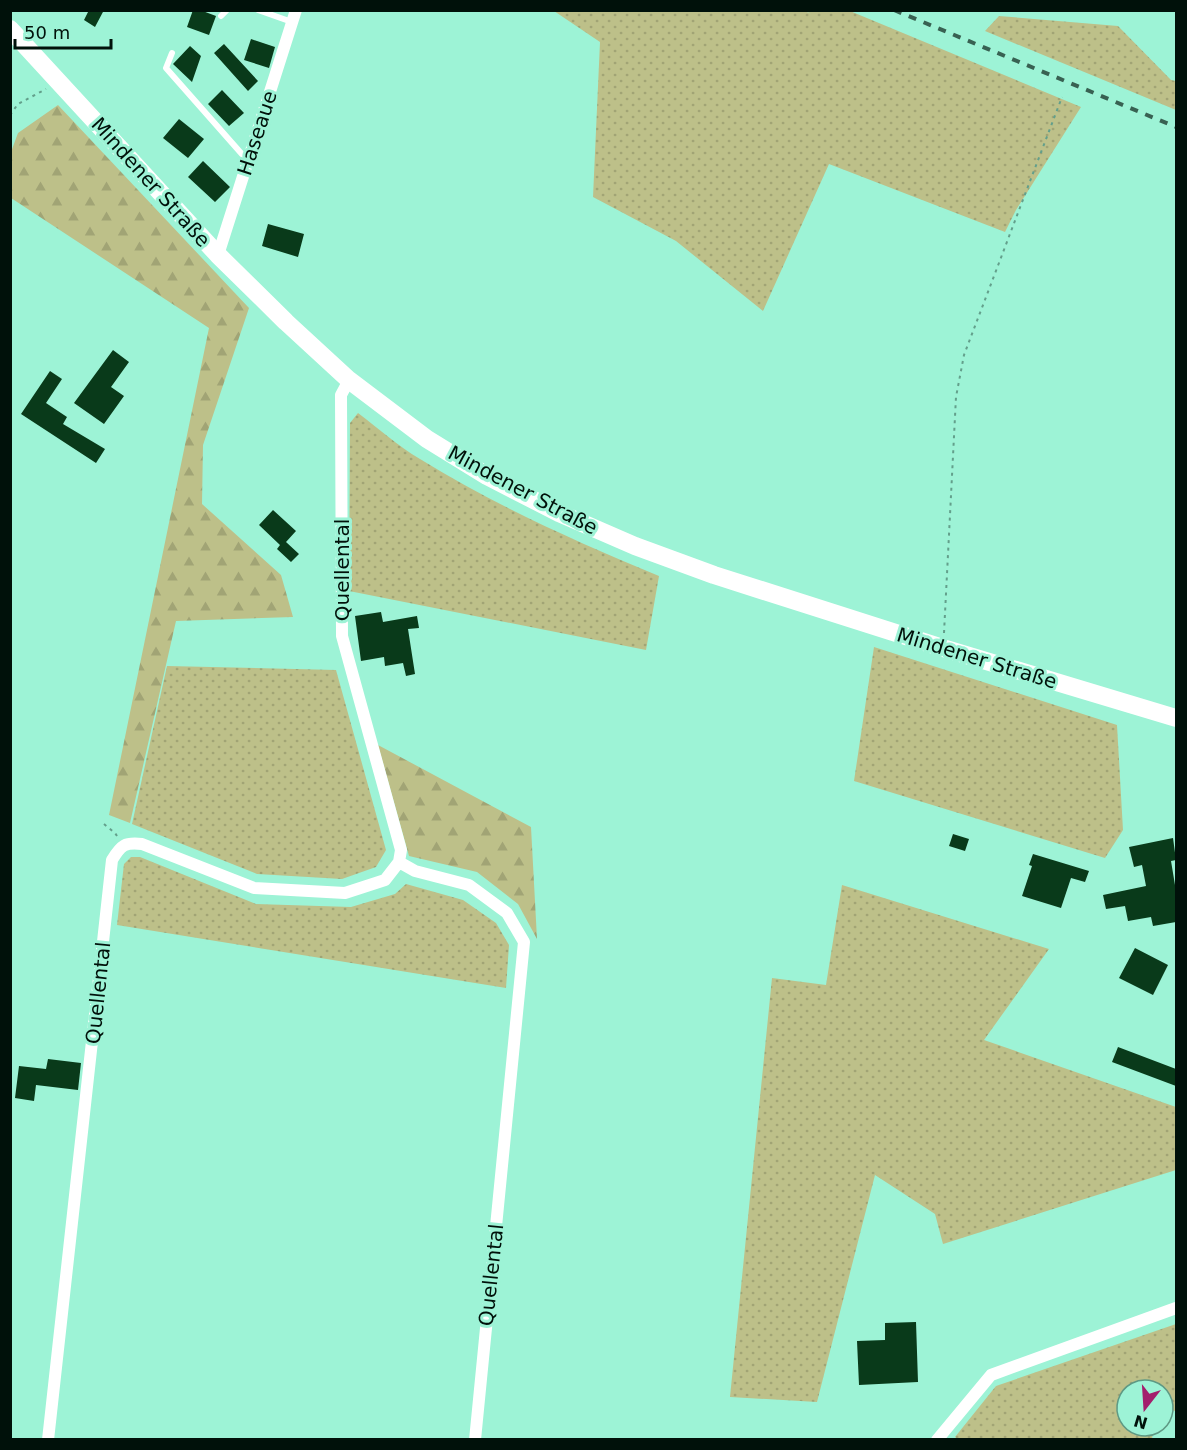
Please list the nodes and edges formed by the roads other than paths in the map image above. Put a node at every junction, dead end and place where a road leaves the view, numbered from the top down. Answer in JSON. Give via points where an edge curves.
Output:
{"nodes":[{"id":1,"x":227,"y":10,"type":"edge"},
{"id":2,"x":258,"y":10,"type":"edge"},
{"id":3,"x":221,"y":16,"type":"dead end"},
{"id":4,"x":294,"y":16,"type":"edge"},
{"id":5,"x":10,"y":29,"type":"edge"},
{"id":6,"x":172,"y":53,"type":"dead end"},
{"id":7,"x":248,"y":161,"type":"junction"},
{"id":8,"x":218,"y":255,"type":"junction"},
{"id":9,"x":349,"y":380,"type":"junction"},
{"id":10,"x":1176,"y":718,"type":"edge"},
{"id":11,"x":399,"y":862,"type":"junction"},
{"id":12,"x":1176,"y":1308,"type":"edge"},
{"id":13,"x":48,"y":1440,"type":"edge"},
{"id":14,"x":475,"y":1440,"type":"edge"},
{"id":15,"x":938,"y":1440,"type":"edge"}],
"edges":[{"from":1,"to":3,"type":"lane"},
{"from":2,"to":4,"type":"lane"},
{"from":4,"to":7,"type":"street","name":"Haseaue"},
{"from":5,"to":8,"type":"main road","name":"Mindener Straße"},
{"from":6,"to":7,"type":"lane","via":[[166,68]]},
{"from":7,"to":8,"type":"street","name":"Haseaue"},
{"from":8,"to":9,"type":"main road","name":"Mindener Straße"},
{"from":9,"to":10,"type":"main road","name":"Mindener Straße","via":[[427,439],[487,476],[635,546],[944,648]]},
{"from":9,"to":11,"type":"street","name":"Quellental","via":[[342,395],[342,636],[401,849]]},
{"from":11,"to":13,"type":"street","name":"Quellental","via":[[385,880],[345,892],[254,888],[142,844],[129,843],[118,849],[112,860]]},
{"from":11,"to":14,"type":"street","name":"Quellental","via":[[415,871],[469,885],[507,913],[524,942]]},
{"from":12,"to":15,"type":"street","via":[[991,1376]]}]}
